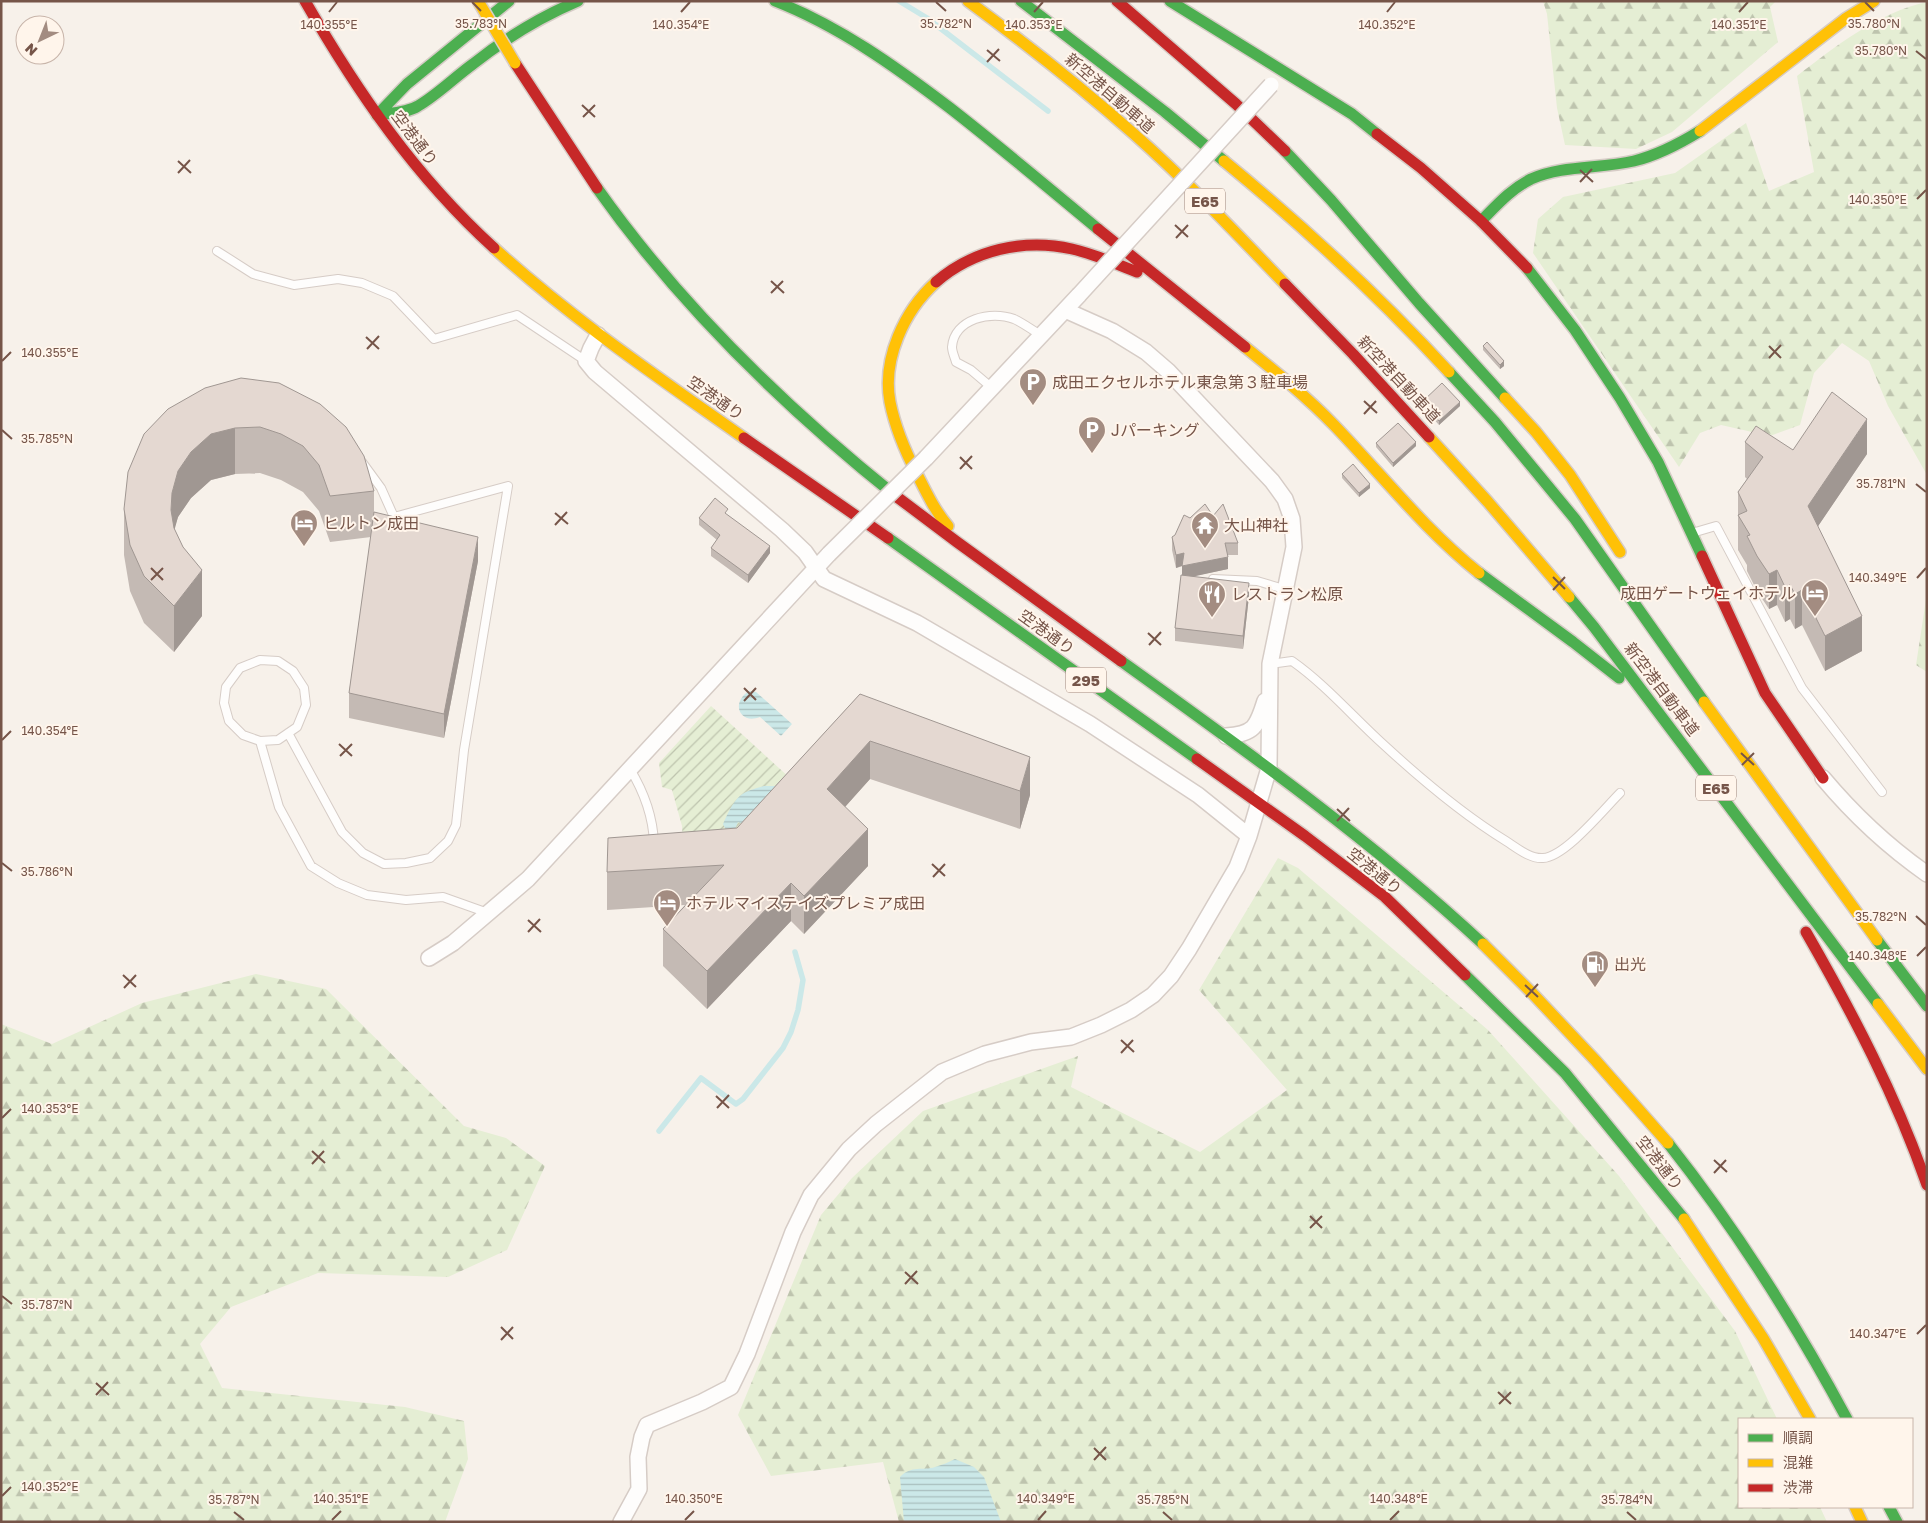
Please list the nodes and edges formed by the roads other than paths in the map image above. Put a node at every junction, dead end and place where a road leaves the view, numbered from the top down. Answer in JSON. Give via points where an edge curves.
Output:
{"nodes":[{"id":1,"x":305,"y":1,"type":"edge"},
{"id":2,"x":478,"y":1,"type":"edge"},
{"id":3,"x":509,"y":1,"type":"edge"},
{"id":4,"x":578,"y":1,"type":"edge"},
{"id":5,"x":776,"y":1,"type":"edge"},
{"id":6,"x":968,"y":1,"type":"edge"},
{"id":7,"x":1021,"y":1,"type":"edge"},
{"id":8,"x":1117,"y":1,"type":"edge"},
{"id":9,"x":1170,"y":1,"type":"edge"},
{"id":10,"x":1874,"y":1,"type":"edge"},
{"id":11,"x":1283,"y":70,"type":"junction"},
{"id":12,"x":377,"y":115,"type":"junction"},
{"id":13,"x":1481,"y":221,"type":"junction"},
{"id":14,"x":217,"y":251,"type":"dead end"},
{"id":15,"x":1183,"y":300,"type":"junction"},
{"id":16,"x":1065,"y":310,"type":"junction"},
{"id":17,"x":598,"y":335,"type":"junction"},
{"id":18,"x":1041,"y":335,"type":"junction"},
{"id":19,"x":586,"y":361,"type":"junction"},
{"id":20,"x":991,"y":387,"type":"junction"},
{"id":21,"x":360,"y":458,"type":"edge"},
{"id":22,"x":1690,"y":534,"type":"junction"},
{"id":23,"x":970,"y":552,"type":"junction"},
{"id":24,"x":1624,"y":559,"type":"dead end"},
{"id":25,"x":816,"y":568,"type":"junction"},
{"id":26,"x":1209,"y":579,"type":"edge"},
{"id":27,"x":1284,"y":590,"type":"junction"},
{"id":28,"x":1646,"y":601,"type":"dead end"},
{"id":29,"x":1270,"y":664,"type":"junction"},
{"id":30,"x":1684,"y":671,"type":"junction"},
{"id":31,"x":1269,"y":687,"type":"junction"},
{"id":32,"x":288,"y":733,"type":"junction"},
{"id":33,"x":1224,"y":736,"type":"junction"},
{"id":34,"x":260,"y":741,"type":"junction"},
{"id":35,"x":1683,"y":743,"type":"junction"},
{"id":36,"x":1269,"y":768,"type":"junction"},
{"id":37,"x":630,"y":769,"type":"junction"},
{"id":38,"x":1823,"y":778,"type":"joint"},
{"id":39,"x":1760,"y":780,"type":"junction"},
{"id":40,"x":1882,"y":792,"type":"dead end"},
{"id":41,"x":1620,"y":793,"type":"dead end"},
{"id":42,"x":1258,"y":802,"type":"junction"},
{"id":43,"x":1748,"y":834,"type":"junction"},
{"id":44,"x":1249,"y":836,"type":"junction"},
{"id":45,"x":654,"y":847,"type":"edge"},
{"id":46,"x":1927,"y":874,"type":"edge"},
{"id":47,"x":1856,"y":891,"type":"dead end"},
{"id":48,"x":488,"y":913,"type":"junction"},
{"id":49,"x":429,"y":958,"type":"dead end"},
{"id":50,"x":1927,"y":1006,"type":"edge"},
{"id":51,"x":1927,"y":1069,"type":"edge"},
{"id":52,"x":1927,"y":1185,"type":"edge"},
{"id":53,"x":1809,"y":1418,"type":"edge"},
{"id":54,"x":1846,"y":1418,"type":"edge"},
{"id":55,"x":1855,"y":1508,"type":"edge"},
{"id":56,"x":1889,"y":1508,"type":"edge"},
{"id":57,"x":621,"y":1522,"type":"edge"},
{"id":58,"x":1862,"y":1522,"type":"edge"},
{"id":59,"x":1896,"y":1522,"type":"edge"}],
"edges":[{"from":1,"to":12,"type":"main road","name":"空港通り","number":"295"},
{"from":2,"to":23,"type":"main road","name":"空港通り","number":"295","bridge":true,"via":[[569,147],[630,231],[695,307],[760,375],[868,473]]},
{"from":3,"to":12,"type":"main road","via":[[407,84]]},
{"from":4,"to":12,"type":"main road","via":[[517,32],[417,107]]},
{"from":5,"to":15,"type":"main road","via":[[842,34],[908,77],[992,141]]},
{"from":6,"to":35,"type":"main road","name":"新空港自動車道","number":"E65","via":[[1135,135],[1210,206],[1347,347],[1542,564]]},
{"from":7,"to":30,"type":"main road","name":"新空港自動車道","number":"E65","via":[[1228,163],[1398,317],[1553,490]]},
{"from":8,"to":24,"type":"main road","via":[[1236,104],[1331,200],[1536,432],[1570,474]]},
{"from":9,"to":11,"type":"main road"},
{"from":10,"to":13,"type":"main road","via":[[1845,19],[1712,123],[1675,147],[1634,160],[1554,172],[1532,179],[1512,190]]},
{"from":11,"to":13,"type":"main road","via":[[1352,114]]},
{"from":11,"to":16,"type":"street","bridge":true},
{"from":12,"to":17,"type":"main road","name":"空港通り","number":"295","via":[[423,176],[479,235],[545,294]]},
{"from":13,"to":22,"type":"main road","via":[[1520,259],[1575,330],[1658,462]]},
{"from":14,"to":19,"type":"lane","via":[[253,274],[294,285],[338,279],[362,283],[393,296],[434,339],[517,315]]},
{"from":15,"to":23,"type":"main road","via":[[1136,272],[1097,256],[1040,245],[984,252],[958,264],[920,296],[903,323],[892,356],[890,400],[909,459],[941,518]]},
{"from":15,"to":35,"type":"main road","via":[[1270,367],[1321,412],[1432,533],[1480,574],[1636,692]]},
{"from":16,"to":18,"type":"street"},
{"from":16,"to":27,"type":"street","via":[[1112,331],[1146,352],[1272,481],[1285,499],[1292,519],[1294,547]]},
{"from":17,"to":19,"type":"street"},
{"from":17,"to":42,"type":"main road","name":"空港通り","number":"295"},
{"from":18,"to":20,"type":"street"},
{"from":18,"to":20,"type":"lane","via":[[1013,318],[988,316],[967,322],[955,335],[952,349],[956,362]]},
{"from":19,"to":25,"type":"street","via":[[782,530]]},
{"from":20,"to":25,"type":"street","bridge":true,"via":[[926,458]]},
{"from":21,"to":32,"type":"lane","via":[[381,488],[394,517],[508,486],[464,750],[456,825],[448,841],[430,858],[406,863],[384,864],[363,853],[342,832]]},
{"from":22,"to":38,"type":"main road","via":[[1764,693]]},
{"from":22,"to":40,"type":"lane","via":[[1716,526],[1802,688]]},
{"from":23,"to":33,"type":"main road","name":"空港通り","number":"295"},
{"from":25,"to":37,"type":"street"},
{"from":25,"to":44,"type":"street","via":[[824,579],[916,623],[1090,724],[1198,795]]},
{"from":26,"to":27,"type":"lane","via":[[1257,580]]},
{"from":27,"to":29,"type":"street"},
{"from":28,"to":30,"type":"main road"},
{"from":29,"to":31,"type":"street"},
{"from":29,"to":41,"type":"lane","via":[[1292,661],[1310,674],[1442,796],[1529,855],[1543,858],[1559,853]]},
{"from":30,"to":39,"type":"main road","name":"新空港自動車道","number":"E65"},
{"from":31,"to":33,"type":"street","via":[[1259,721],[1248,731]]},
{"from":31,"to":36,"type":"street"},
{"from":32,"to":34,"type":"lane","via":[[278,740]]},
{"from":32,"to":34,"type":"lane","via":[[297,727],[306,705],[304,688],[293,670],[278,661],[260,660],[240,668],[226,687],[224,703],[229,721],[243,735]]},
{"from":33,"to":36,"type":"main road","name":"空港通り","number":"295"},
{"from":34,"to":48,"type":"lane","via":[[279,807],[310,866],[367,895],[406,900],[443,897]]},
{"from":35,"to":43,"type":"main road","name":"新空港自動車道","number":"E65"},
{"from":36,"to":42,"type":"street"},
{"from":36,"to":54,"type":"main road","name":"空港通り","number":"295","via":[[1464,926],[1519,978],[1602,1066],[1662,1136],[1734,1232],[1818,1364]]},
{"from":37,"to":45,"type":"lane","via":[[653,823]]},
{"from":37,"to":48,"type":"street","via":[[528,878]]},
{"from":38,"to":46,"type":"street","via":[[1876,835]]},
{"from":39,"to":47,"type":"main road"},
{"from":39,"to":50,"type":"main road"},
{"from":42,"to":44,"type":"street"},
{"from":42,"to":53,"type":"main road","name":"空港通り","number":"295","via":[[1385,898],[1565,1073],[1678,1212],[1764,1338]]},
{"from":43,"to":51,"type":"main road"},
{"from":43,"to":52,"type":"main road","via":[[1875,1056],[1900,1111]]},
{"from":44,"to":57,"type":"street","via":[[1237,867],[1189,949],[1153,995],[1109,1022],[1071,1037],[1031,1042],[985,1054],[942,1072],[848,1149],[807,1202],[731,1387],[647,1425],[638,1457],[639,1489]]},
{"from":48,"to":49,"type":"street","via":[[453,943]]},
{"from":55,"to":58,"type":"main road"},
{"from":56,"to":59,"type":"main road"}]}
